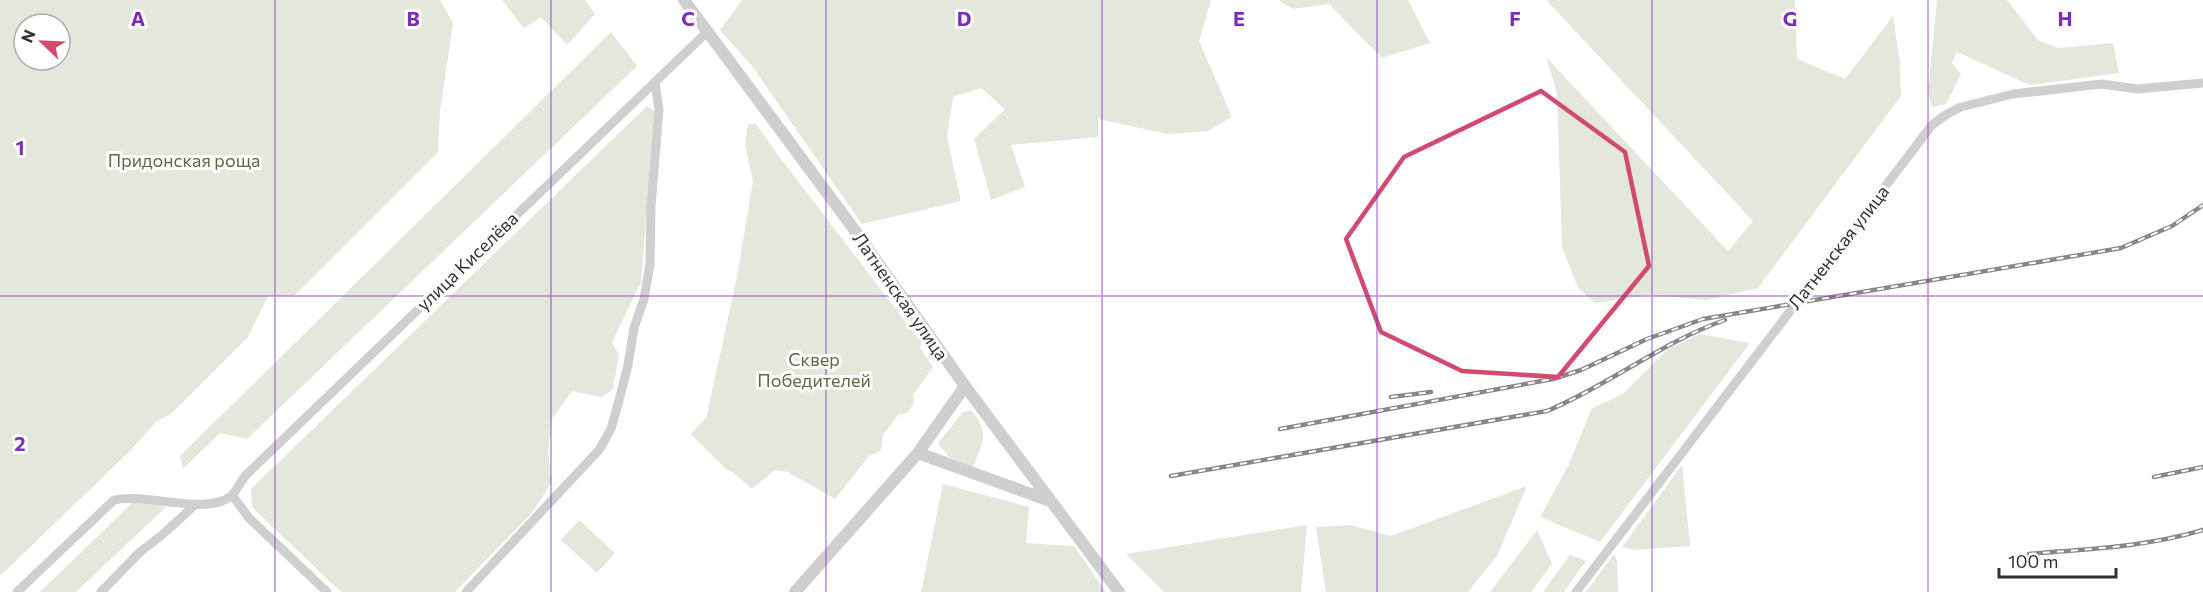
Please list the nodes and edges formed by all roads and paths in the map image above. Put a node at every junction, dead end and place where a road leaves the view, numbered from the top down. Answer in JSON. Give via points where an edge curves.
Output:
{"nodes":[{"id":1,"x":684,"y":0,"type":"edge"},
{"id":2,"x":707,"y":32,"type":"junction"},
{"id":3,"x":655,"y":82,"type":"junction"},
{"id":4,"x":2203,"y":83,"type":"edge"},
{"id":5,"x":965,"y":386,"type":"junction"},
{"id":6,"x":918,"y":453,"type":"junction"},
{"id":7,"x":232,"y":495,"type":"junction"},
{"id":8,"x":1052,"y":501,"type":"junction"},
{"id":9,"x":196,"y":504,"type":"junction"},
{"id":10,"x":17,"y":592,"type":"edge"},
{"id":11,"x":101,"y":592,"type":"edge"},
{"id":12,"x":327,"y":592,"type":"edge"},
{"id":13,"x":466,"y":592,"type":"edge"},
{"id":14,"x":795,"y":592,"type":"edge"},
{"id":15,"x":1119,"y":592,"type":"edge"},
{"id":16,"x":1576,"y":592,"type":"edge"}],
"edges":[{"from":1,"to":2,"type":"street","name":"Латненская улица"},
{"from":2,"to":3,"type":"street","name":"улица Киселёва"},
{"from":2,"to":5,"type":"street","name":"Латненская улица"},
{"from":3,"to":7,"type":"street","name":"улица Киселёва","via":[[255,467]]},
{"from":3,"to":13,"type":"street","via":[[659,110],[650,264],[611,429],[598,450]]},
{"from":4,"to":16,"type":"street","name":"Латненская улица","via":[[2137,89],[2102,84],[2013,94],[1961,106],[1932,125]]},
{"from":5,"to":6,"type":"street"},
{"from":5,"to":8,"type":"street","name":"Латненская улица"},
{"from":6,"to":8,"type":"street"},
{"from":6,"to":14,"type":"street"},
{"from":7,"to":9,"type":"street","via":[[215,503]]},
{"from":7,"to":12,"type":"street","via":[[249,518]]},
{"from":8,"to":15,"type":"street","name":"Латненская улица"},
{"from":9,"to":10,"type":"street","via":[[126,497],[114,500]]},
{"from":9,"to":11,"type":"street"}]}
